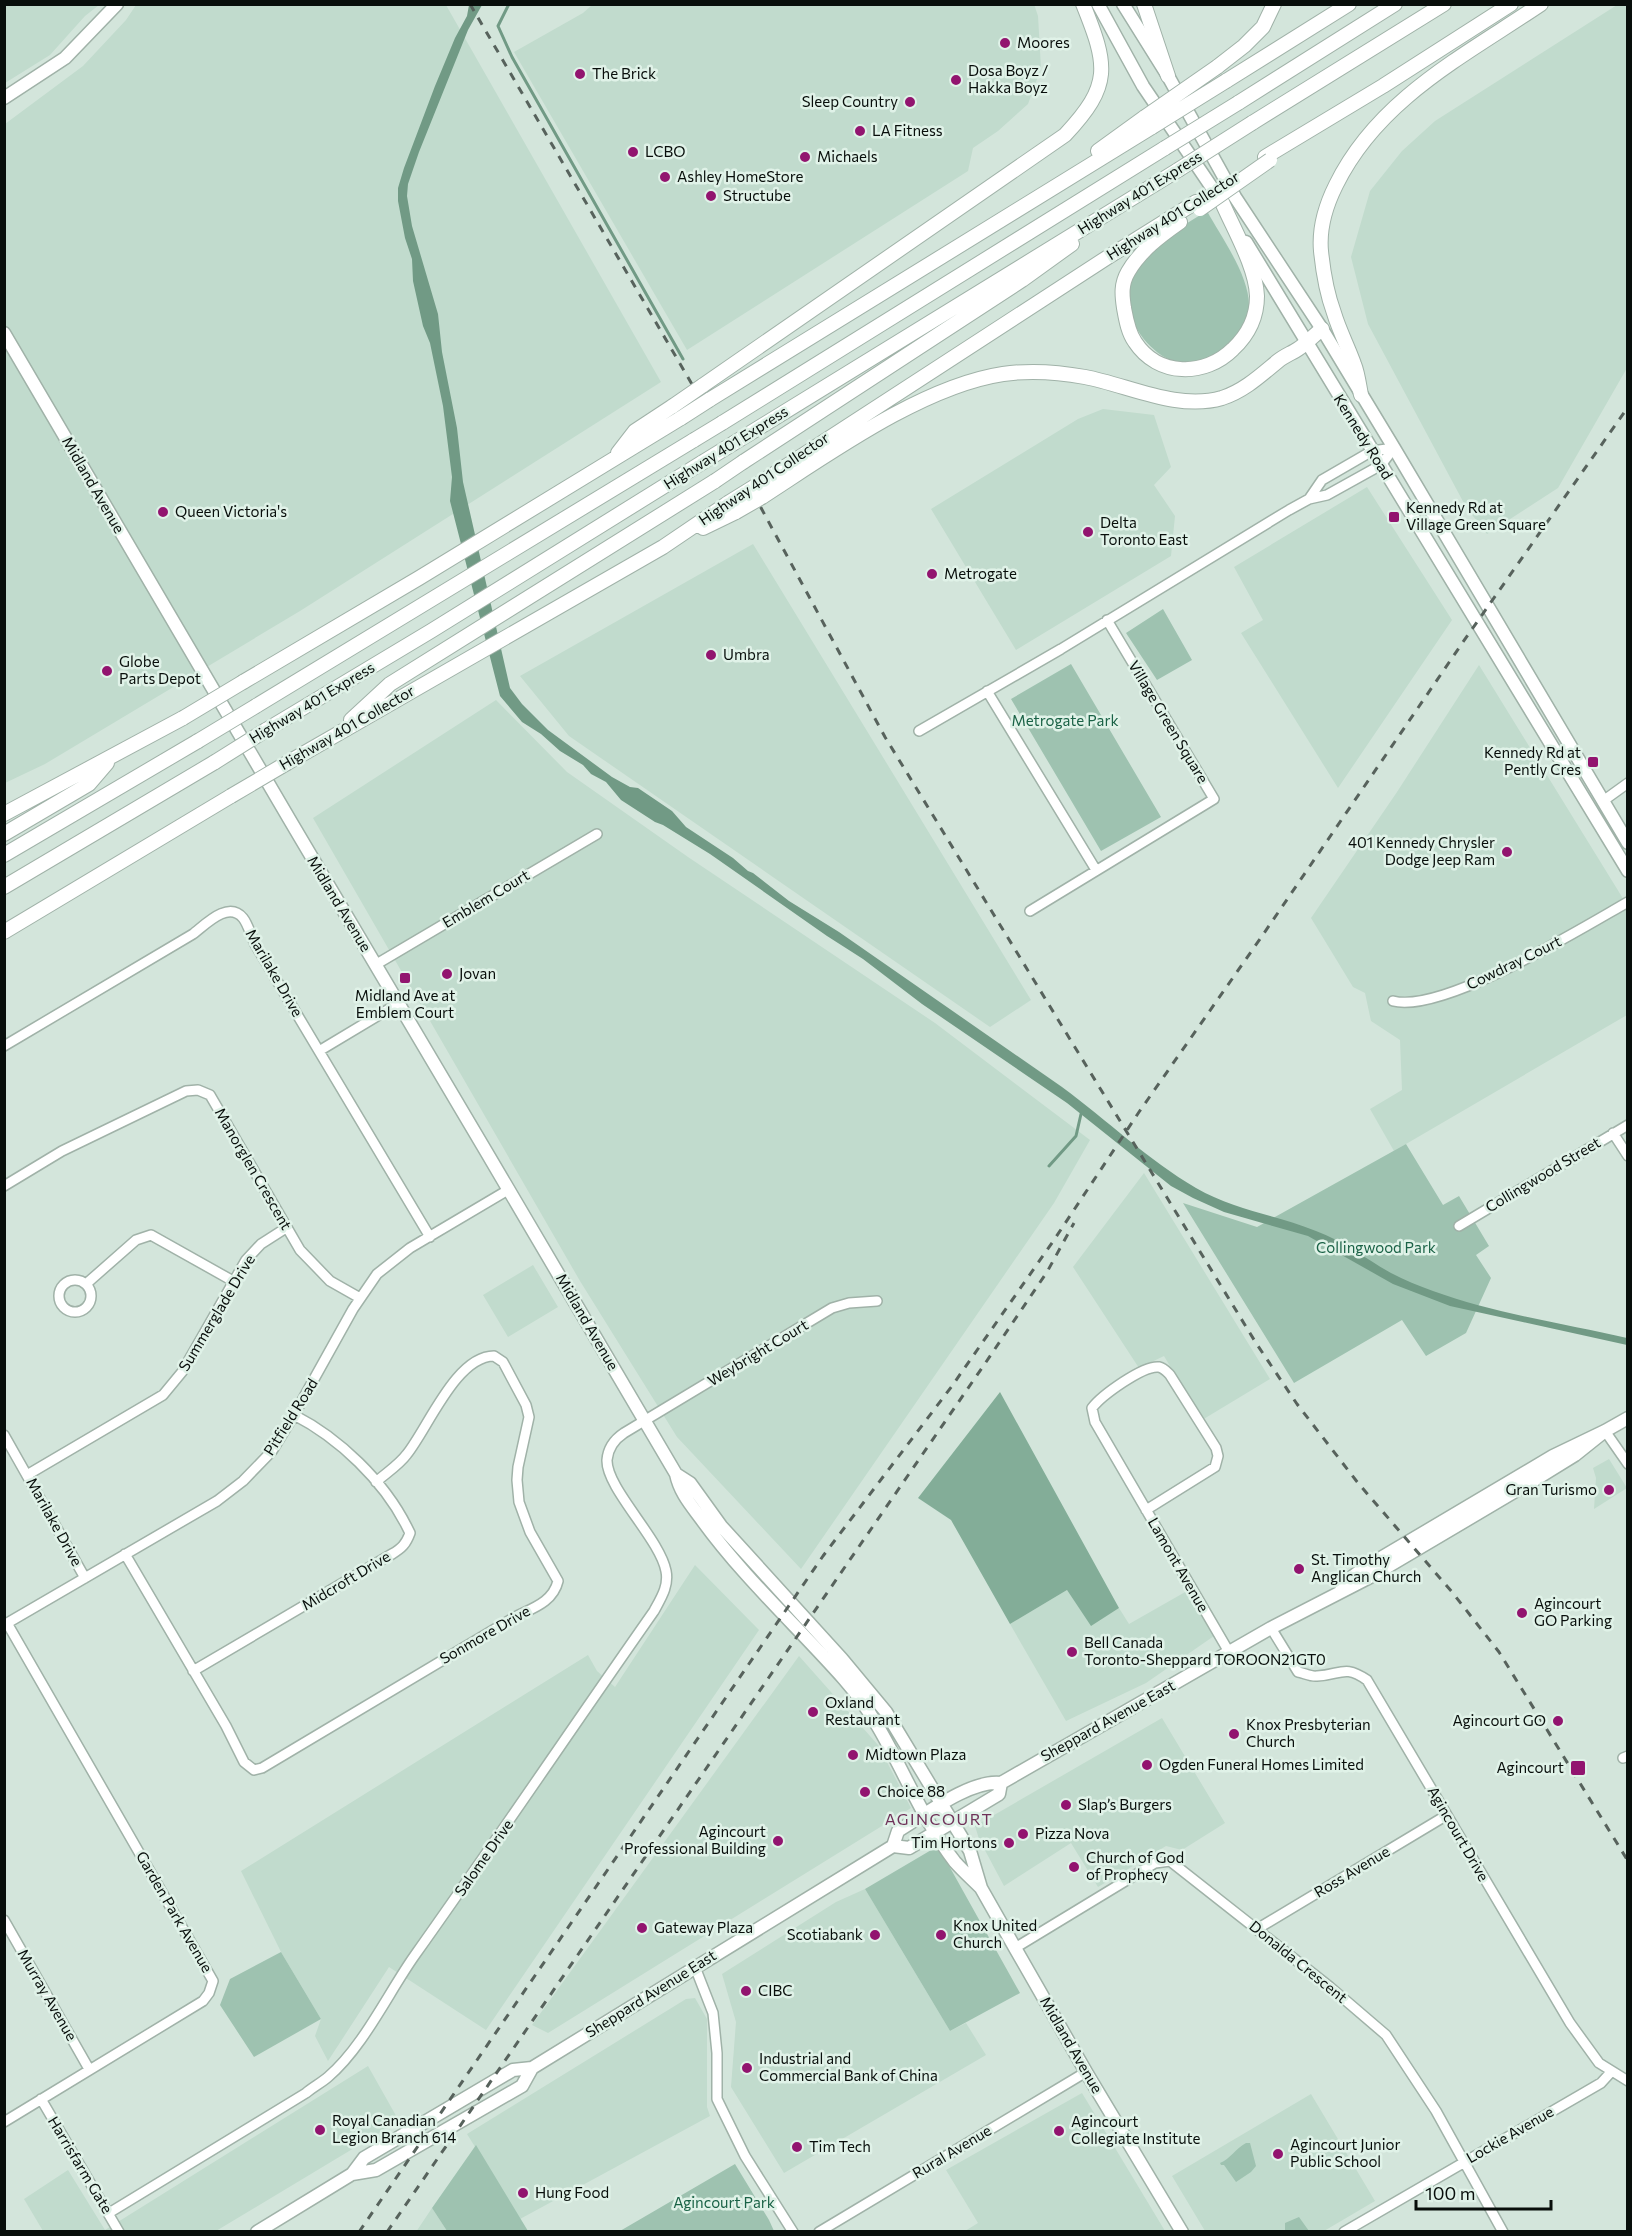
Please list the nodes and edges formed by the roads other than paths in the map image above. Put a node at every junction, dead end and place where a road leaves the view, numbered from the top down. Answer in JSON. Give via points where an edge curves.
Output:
{"nodes":[{"id":1,"x":117,"y":4,"type":"edge"},
{"id":2,"x":1083,"y":4,"type":"edge"},
{"id":3,"x":1098,"y":4,"type":"edge"},
{"id":4,"x":1123,"y":4,"type":"edge"},
{"id":5,"x":1144,"y":4,"type":"edge"},
{"id":6,"x":1274,"y":4,"type":"edge"},
{"id":7,"x":1349,"y":4,"type":"edge"},
{"id":8,"x":1395,"y":4,"type":"edge"},
{"id":9,"x":1444,"y":4,"type":"edge"},
{"id":10,"x":1511,"y":4,"type":"edge"},
{"id":11,"x":1541,"y":4,"type":"edge"},
{"id":12,"x":1168,"y":76,"type":"junction"},
{"id":13,"x":4,"y":98,"type":"edge"},
{"id":14,"x":1148,"y":122,"type":"junction"},
{"id":15,"x":1157,"y":183,"type":"junction"},
{"id":16,"x":1222,"y":202,"type":"junction"},
{"id":17,"x":1198,"y":206,"type":"junction"},
{"id":18,"x":1322,"y":329,"type":"junction"},
{"id":19,"x":4,"y":333,"type":"edge"},
{"id":20,"x":1307,"y":342,"type":"junction"},
{"id":21,"x":1361,"y":395,"type":"junction"},
{"id":22,"x":677,"y":412,"type":"junction"},
{"id":23,"x":1394,"y":448,"type":"junction"},
{"id":24,"x":1372,"y":451,"type":"junction"},
{"id":25,"x":1381,"y":465,"type":"junction"},
{"id":26,"x":760,"y":491,"type":"junction"},
{"id":27,"x":1308,"y":499,"type":"junction"},
{"id":28,"x":1107,"y":620,"type":"junction"},
{"id":29,"x":987,"y":691,"type":"junction"},
{"id":30,"x":920,"y":731,"type":"dead end"},
{"id":31,"x":334,"y":736,"type":"junction"},
{"id":32,"x":112,"y":757,"type":"junction"},
{"id":33,"x":1628,"y":783,"type":"edge"},
{"id":34,"x":1603,"y":801,"type":"junction"},
{"id":35,"x":4,"y":814,"type":"edge"},
{"id":36,"x":4,"y":834,"type":"edge"},
{"id":37,"x":597,"y":834,"type":"dead end"},
{"id":38,"x":1628,"y":843,"type":"edge"},
{"id":39,"x":4,"y":855,"type":"edge"},
{"id":40,"x":1096,"y":870,"type":"junction"},
{"id":41,"x":1628,"y":871,"type":"edge"},
{"id":42,"x":4,"y":886,"type":"edge"},
{"id":43,"x":1628,"y":902,"type":"edge"},
{"id":44,"x":1030,"y":911,"type":"dead end"},
{"id":45,"x":4,"y":932,"type":"edge"},
{"id":46,"x":375,"y":965,"type":"junction"},
{"id":47,"x":1393,"y":1001,"type":"dead end"},
{"id":48,"x":399,"y":1003,"type":"junction"},
{"id":49,"x":4,"y":1046,"type":"edge"},
{"id":50,"x":319,"y":1051,"type":"junction"},
{"id":51,"x":1628,"y":1125,"type":"edge"},
{"id":52,"x":1613,"y":1133,"type":"junction"},
{"id":53,"x":1628,"y":1156,"type":"edge"},
{"id":54,"x":4,"y":1186,"type":"edge"},
{"id":55,"x":508,"y":1190,"type":"junction"},
{"id":56,"x":1460,"y":1226,"type":"dead end"},
{"id":57,"x":286,"y":1228,"type":"junction"},
{"id":58,"x":430,"y":1237,"type":"junction"},
{"id":59,"x":233,"y":1281,"type":"junction"},
{"id":60,"x":86,"y":1284,"type":"dead end"},
{"id":61,"x":360,"y":1298,"type":"junction"},
{"id":62,"x":877,"y":1301,"type":"dead end"},
{"id":63,"x":294,"y":1415,"type":"junction"},
{"id":64,"x":1628,"y":1418,"type":"edge"},
{"id":65,"x":645,"y":1421,"type":"junction"},
{"id":66,"x":1605,"y":1431,"type":"junction"},
{"id":67,"x":4,"y":1435,"type":"edge"},
{"id":68,"x":1628,"y":1464,"type":"edge"},
{"id":69,"x":676,"y":1474,"type":"junction"},
{"id":70,"x":27,"y":1475,"type":"junction"},
{"id":71,"x":376,"y":1482,"type":"junction"},
{"id":72,"x":1146,"y":1510,"type":"junction"},
{"id":73,"x":125,"y":1554,"type":"junction"},
{"id":74,"x":85,"y":1578,"type":"junction"},
{"id":75,"x":6,"y":1624,"type":"edge"},
{"id":76,"x":1271,"y":1628,"type":"junction"},
{"id":77,"x":1229,"y":1652,"type":"junction"},
{"id":78,"x":194,"y":1671,"type":"junction"},
{"id":79,"x":1001,"y":1783,"type":"junction"},
{"id":80,"x":943,"y":1804,"type":"junction"},
{"id":81,"x":926,"y":1814,"type":"junction"},
{"id":82,"x":1447,"y":1815,"type":"junction"},
{"id":83,"x":953,"y":1822,"type":"junction"},
{"id":84,"x":935,"y":1831,"type":"junction"},
{"id":85,"x":893,"y":1846,"type":"junction"},
{"id":86,"x":981,"y":1888,"type":"junction"},
{"id":87,"x":4,"y":1920,"type":"edge"},
{"id":88,"x":1257,"y":1929,"type":"junction"},
{"id":89,"x":1015,"y":1948,"type":"junction"},
{"id":90,"x":695,"y":1967,"type":"junction"},
{"id":91,"x":532,"y":2068,"type":"junction"},
{"id":92,"x":89,"y":2069,"type":"junction"},
{"id":93,"x":1086,"y":2072,"type":"junction"},
{"id":94,"x":1611,"y":2072,"type":"junction"},
{"id":95,"x":1628,"y":2081,"type":"edge"},
{"id":96,"x":41,"y":2099,"type":"junction"},
{"id":97,"x":4,"y":2121,"type":"edge"},
{"id":98,"x":1463,"y":2161,"type":"junction"},
{"id":99,"x":352,"y":2174,"type":"junction"},
{"id":100,"x":109,"y":2213,"type":"junction"},
{"id":101,"x":119,"y":2232,"type":"edge"},
{"id":102,"x":257,"y":2232,"type":"edge"},
{"id":103,"x":793,"y":2232,"type":"edge"},
{"id":104,"x":819,"y":2232,"type":"edge"},
{"id":105,"x":1182,"y":2232,"type":"edge"},
{"id":106,"x":1344,"y":2232,"type":"edge"},
{"id":107,"x":1503,"y":2232,"type":"edge"}],
"edges":[{"from":1,"to":13,"type":"main road","via":[[65,58]]},
{"from":2,"to":22,"type":"highway","bridge":true,"via":[[1098,45],[1100,84],[1094,101],[1065,135],[702,386]]},
{"from":3,"to":16,"type":"main road","name":"Kennedy Road","via":[[1143,86]]},
{"from":4,"to":12,"type":"main road","name":"Kennedy Road"},
{"from":5,"to":12,"type":"highway"},
{"from":6,"to":14,"type":"highway","bridge":true,"via":[[1263,27],[1244,46]]},
{"from":7,"to":14,"type":"highway","bridge":true,"via":[[1226,81]]},
{"from":8,"to":39,"type":"highway","name":"Highway 401 Express","bridge":true,"via":[[722,423]]},
{"from":9,"to":15,"type":"highway","name":"Highway 401 Express","bridge":true},
{"from":10,"to":17,"type":"highway","name":"Highway 401 Collector"},
{"from":11,"to":21,"type":"highway","via":[[1393,107],[1346,164],[1330,197],[1322,225],[1321,250],[1334,313],[1355,366]]},
{"from":12,"to":18,"type":"main road","name":"Kennedy Road","via":[[1235,196]]},
{"from":14,"to":22,"type":"highway","bridge":true,"via":[[1072,176],[709,400]]},
{"from":15,"to":31,"type":"highway","bridge":true,"via":[[1022,280],[715,481],[390,684]]},
{"from":15,"to":42,"type":"highway","name":"Highway 401 Express","bridge":true,"via":[[431,631]]},
{"from":16,"to":17,"type":"highway","via":[[1256,286],[1249,332],[1213,364],[1179,370],[1157,364],[1134,341],[1126,323],[1122,292],[1127,274],[1141,254]]},
{"from":16,"to":20,"type":"main road","name":"Kennedy Road"},
{"from":17,"to":26,"type":"highway","name":"Highway 401 Collector","via":[[1108,257]]},
{"from":18,"to":20,"type":"highway"},
{"from":18,"to":21,"type":"main road","name":"Kennedy Road"},
{"from":19,"to":46,"type":"main road","name":"Midland Avenue"},
{"from":20,"to":24,"type":"main road","name":"Kennedy Road"},
{"from":20,"to":26,"type":"highway","via":[[1255,381],[1206,402],[1055,373],[1002,374],[961,385],[897,412]]},
{"from":21,"to":23,"type":"main road","name":"Kennedy Road"},
{"from":22,"to":32,"type":"highway","bridge":true,"via":[[612,460],[419,578]]},
{"from":23,"to":24,"type":"street"},
{"from":23,"to":25,"type":"street"},
{"from":23,"to":34,"type":"main road","name":"Kennedy Road"},
{"from":24,"to":25,"type":"main road","name":"Kennedy Road"},
{"from":24,"to":27,"type":"street","via":[[1322,480]]},
{"from":25,"to":27,"type":"street","via":[[1327,495]]},
{"from":25,"to":41,"type":"main road","name":"Kennedy Road"},
{"from":26,"to":31,"type":"highway","name":"Highway 401 Collector","bridge":true},
{"from":27,"to":28,"type":"street"},
{"from":28,"to":29,"type":"street"},
{"from":28,"to":40,"type":"street","name":"Village Green Square","via":[[1214,799]]},
{"from":29,"to":30,"type":"street"},
{"from":29,"to":40,"type":"street"},
{"from":31,"to":45,"type":"highway","name":"Highway 401 Collector","bridge":true},
{"from":32,"to":35,"type":"highway"},
{"from":32,"to":36,"type":"highway","via":[[89,784]]},
{"from":33,"to":34,"type":"street"},
{"from":34,"to":38,"type":"main road","name":"Kennedy Road"},
{"from":37,"to":46,"type":"street","name":"Emblem Court"},
{"from":40,"to":44,"type":"street","name":"Village Green Square"},
{"from":43,"to":47,"type":"street","name":"Cowdray Court","via":[[1533,956],[1466,986],[1414,1002]]},
{"from":46,"to":48,"type":"main road","name":"Midland Avenue"},
{"from":48,"to":50,"type":"street"},
{"from":48,"to":55,"type":"main road","name":"Midland Avenue"},
{"from":49,"to":50,"type":"street","name":"Marilake Drive","via":[[219,915],[232,912],[242,916]]},
{"from":50,"to":58,"type":"street","name":"Marilake Drive"},
{"from":51,"to":52,"type":"street","name":"Collingwood Street"},
{"from":52,"to":53,"type":"street"},
{"from":52,"to":56,"type":"street","name":"Collingwood Street"},
{"from":54,"to":57,"type":"street","name":"Manorglen Crescent","via":[[76,1144],[186,1091],[198,1090],[210,1095]]},
{"from":55,"to":58,"type":"street","name":"Pitfield Road"},
{"from":55,"to":65,"type":"main road","name":"Midland Avenue"},
{"from":57,"to":59,"type":"street","name":"Summerglade Drive","via":[[261,1244]]},
{"from":57,"to":61,"type":"street","name":"Manorglen Crescent","via":[[314,1266],[337,1286]]},
{"from":58,"to":61,"type":"street","name":"Pitfield Road","via":[[386,1265]]},
{"from":59,"to":60,"type":"street","via":[[151,1235],[136,1240]]},
{"from":59,"to":70,"type":"street","name":"Summerglade Drive","via":[[182,1372],[163,1395]]},
{"from":61,"to":63,"type":"street","name":"Pitfield Road"},
{"from":62,"to":65,"type":"street","name":"Weybright Court","via":[[832,1308]]},
{"from":63,"to":71,"type":"street","name":"Midcroft Drive","via":[[328,1434]]},
{"from":63,"to":73,"type":"street","name":"Pitfield Road","via":[[272,1451],[238,1485]]},
{"from":64,"to":66,"type":"main road","name":"Sheppard Avenue East"},
{"from":65,"to":69,"type":"main road","name":"Midland Avenue"},
{"from":65,"to":100,"type":"street","name":"Salome Drive","via":[[618,1437],[607,1462],[666,1571],[664,1594],[654,1611],[340,2066],[306,2093]]},
{"from":66,"to":68,"type":"street"},
{"from":66,"to":76,"type":"main road","name":"Sheppard Avenue East","via":[[1575,1455],[1370,1577]]},
{"from":67,"to":70,"type":"street","name":"Marilake Drive"},
{"from":69,"to":80,"type":"main road","name":"Midland Avenue","via":[[690,1483],[721,1526],[886,1712]]},
{"from":69,"to":81,"type":"main road","name":"Midland Avenue","via":[[679,1488],[724,1550],[845,1680],[897,1760]]},
{"from":70,"to":74,"type":"street","name":"Marilake Drive"},
{"from":71,"to":78,"type":"street","name":"Midcroft Drive","via":[[410,1533],[403,1547]]},
{"from":71,"to":78,"type":"street","name":"Sonmore Drive","via":[[407,1455],[456,1378],[482,1358],[498,1358],[529,1417],[520,1455],[518,1490],[525,1521],[558,1581],[551,1598],[254,1770],[244,1762]]},
{"from":72,"to":72,"type":"street","name":"Lamont Avenue","via":[[1215,1467],[1218,1456],[1170,1375],[1157,1367],[1104,1395],[1092,1408],[1095,1422]]},
{"from":72,"to":77,"type":"street","name":"Lamont Avenue"},
{"from":73,"to":74,"type":"street","name":"Pitfield Road"},
{"from":73,"to":78,"type":"street","name":"Sonmore Drive"},
{"from":74,"to":75,"type":"street","name":"Pitfield Road"},
{"from":75,"to":92,"type":"street","name":"Garden Park Avenue","via":[[213,1981],[202,2001]]},
{"from":76,"to":77,"type":"main road","name":"Sheppard Avenue East"},
{"from":76,"to":82,"type":"street","name":"Agincourt Drive","via":[[1298,1672],[1315,1677],[1354,1671],[1367,1680]]},
{"from":77,"to":79,"type":"main road","name":"Sheppard Avenue East"},
{"from":79,"to":80,"type":"main road","name":"Sheppard Avenue East","via":[[977,1786]]},
{"from":79,"to":83,"type":"main road","name":"Sheppard Avenue East","via":[[999,1794]]},
{"from":80,"to":81,"type":"main road","name":"Sheppard Avenue East"},
{"from":80,"to":83,"type":"main road","name":"Midland Avenue"},
{"from":81,"to":84,"type":"main road","name":"Midland Avenue"},
{"from":81,"to":85,"type":"main road","name":"Sheppard Avenue East","via":[[898,1831]]},
{"from":82,"to":88,"type":"street","name":"Ross Avenue"},
{"from":82,"to":94,"type":"street","name":"Agincourt Drive","via":[[1570,2023],[1599,2063]]},
{"from":83,"to":84,"type":"main road","name":"Sheppard Avenue East"},
{"from":83,"to":86,"type":"main road","name":"Midland Avenue","via":[[970,1851]]},
{"from":84,"to":85,"type":"main road","name":"Sheppard Avenue East","via":[[909,1848]]},
{"from":84,"to":86,"type":"main road","name":"Midland Avenue","via":[[955,1861]]},
{"from":85,"to":90,"type":"main road","name":"Sheppard Avenue East"},
{"from":86,"to":89,"type":"main road","name":"Midland Avenue"},
{"from":87,"to":92,"type":"street","name":"Murray Avenue"},
{"from":88,"to":89,"type":"street","name":"Donalda Crescent","via":[[1165,1860]]},
{"from":88,"to":98,"type":"street","name":"Donalda Crescent","via":[[1386,2035],[1436,2111]]},
{"from":89,"to":93,"type":"main road","name":"Midland Avenue"},
{"from":90,"to":91,"type":"main road","name":"Sheppard Avenue East"},
{"from":90,"to":103,"type":"street","via":[[713,2013],[717,2099],[746,2156]]},
{"from":91,"to":99,"type":"main road","name":"Sheppard Avenue East","via":[[513,2070],[364,2158]]},
{"from":91,"to":99,"type":"main road","name":"Sheppard Avenue East","via":[[522,2085],[376,2170]]},
{"from":92,"to":96,"type":"street","name":"Garden Park Avenue"},
{"from":93,"to":104,"type":"street","name":"Rural Avenue"},
{"from":93,"to":105,"type":"main road","name":"Midland Avenue"},
{"from":94,"to":95,"type":"street","name":"Agincourt Drive"},
{"from":94,"to":98,"type":"street","name":"Lockie Avenue","via":[[1601,2083]]},
{"from":96,"to":97,"type":"street","name":"Garden Park Avenue"},
{"from":96,"to":100,"type":"street","name":"Harrisfarm Gate"},
{"from":98,"to":106,"type":"street","name":"Lockie Avenue"},
{"from":98,"to":107,"type":"street","name":"Donalda Crescent"},
{"from":99,"to":102,"type":"main road","name":"Sheppard Avenue East"},
{"from":100,"to":101,"type":"street","name":"Harrisfarm Gate"}]}
